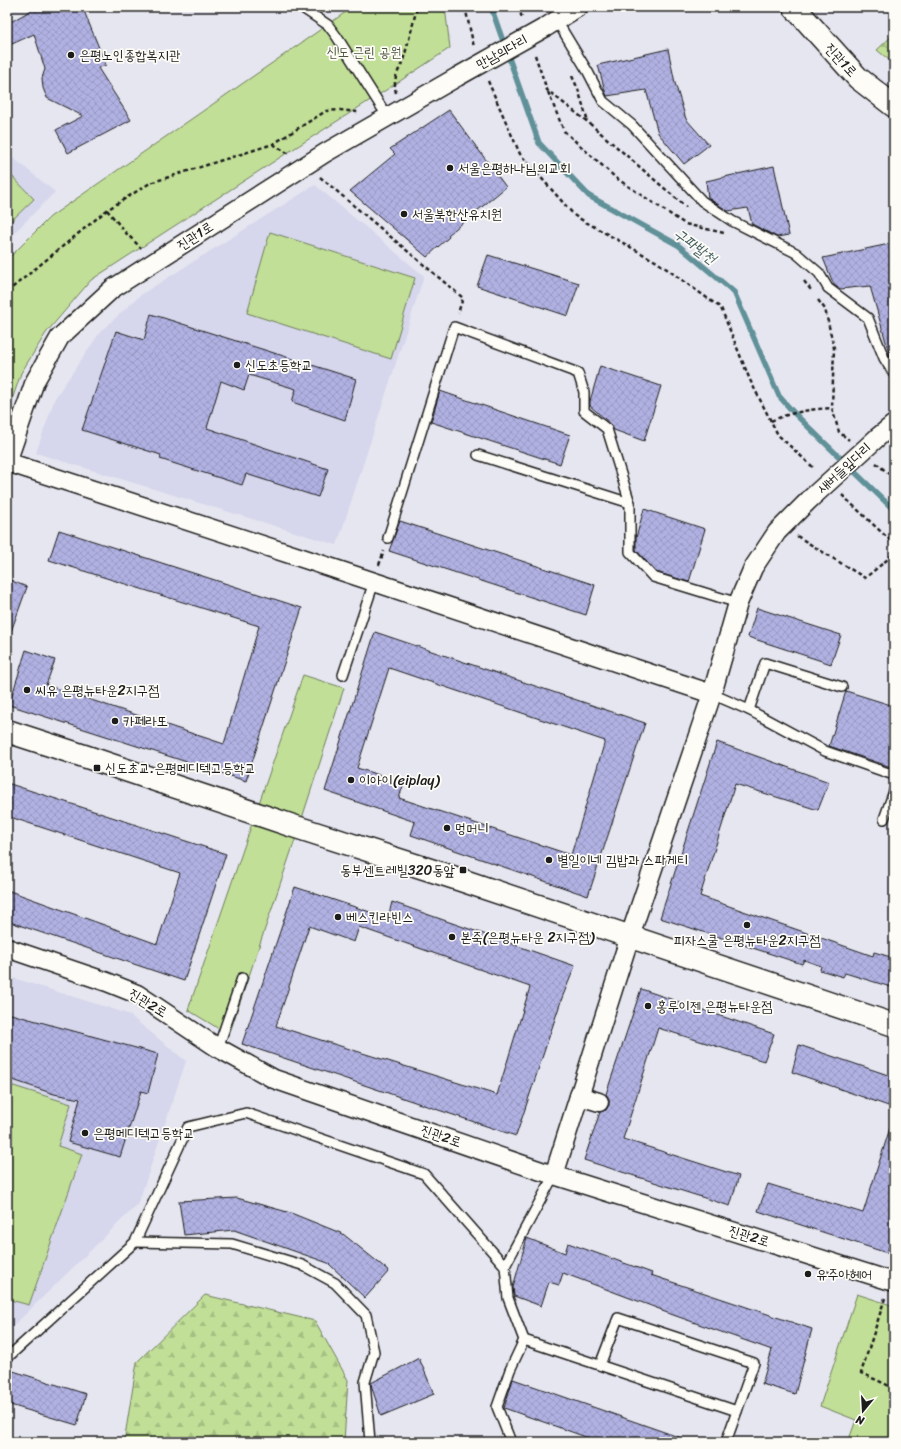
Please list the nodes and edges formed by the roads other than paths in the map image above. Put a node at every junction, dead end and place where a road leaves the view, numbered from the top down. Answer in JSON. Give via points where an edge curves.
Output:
{"nodes":[{"id":1,"x":301,"y":7,"type":"edge"},
{"id":2,"x":578,"y":7,"type":"edge"},
{"id":3,"x":794,"y":7,"type":"edge"},
{"id":4,"x":552,"y":24,"type":"junction"},
{"id":5,"x":457,"y":78,"type":"joint"},
{"id":6,"x":894,"y":106,"type":"edge"},
{"id":7,"x":387,"y":116,"type":"junction"},
{"id":8,"x":894,"y":374,"type":"edge"},
{"id":9,"x":894,"y":424,"type":"edge"},
{"id":10,"x":478,"y":455,"type":"dead end"},
{"id":11,"x":7,"y":462,"type":"edge"},
{"id":12,"x":630,"y":503,"type":"junction"},
{"id":13,"x":388,"y":538,"type":"road end"},
{"id":14,"x":376,"y":575,"type":"junction"},
{"id":15,"x":738,"y":603,"type":"junction"},
{"id":16,"x":342,"y":675,"type":"dead end"},
{"id":17,"x":842,"y":687,"type":"dead end"},
{"id":18,"x":712,"y":694,"type":"junction"},
{"id":19,"x":750,"y":710,"type":"junction"},
{"id":20,"x":7,"y":731,"type":"edge"},
{"id":21,"x":894,"y":775,"type":"edge"},
{"id":22,"x":894,"y":791,"type":"edge"},
{"id":23,"x":884,"y":819,"type":"dead end"},
{"id":24,"x":630,"y":936,"type":"junction"},
{"id":25,"x":7,"y":948,"type":"edge"},
{"id":26,"x":242,"y":978,"type":"dead end"},
{"id":27,"x":894,"y":1025,"type":"edge"},
{"id":28,"x":218,"y":1048,"type":"junction"},
{"id":29,"x":579,"y":1096,"type":"junction"},
{"id":30,"x":599,"y":1102,"type":"dead end"},
{"id":31,"x":554,"y":1175,"type":"junction"},
{"id":32,"x":135,"y":1242,"type":"junction"},
{"id":33,"x":505,"y":1266,"type":"junction"},
{"id":34,"x":890,"y":1287,"type":"edge"},
{"id":35,"x":524,"y":1340,"type":"junction"},
{"id":36,"x":7,"y":1358,"type":"edge"},
{"id":37,"x":600,"y":1365,"type":"junction"},
{"id":38,"x":737,"y":1411,"type":"junction"},
{"id":39,"x":370,"y":1442,"type":"edge"},
{"id":40,"x":511,"y":1442,"type":"edge"},
{"id":41,"x":726,"y":1442,"type":"edge"}],
"edges":[{"from":1,"to":7,"type":"lane","via":[[328,25]]},
{"from":2,"to":4,"type":"street"},
{"from":3,"to":6,"type":"street","name":"진관1로","via":[[858,78]]},
{"from":4,"to":5,"type":"street","name":"만남의다리","bridge":true},
{"from":4,"to":8,"type":"lane","via":[[588,72],[603,101],[632,125],[702,201],[732,221],[796,253],[819,273],[828,288],[868,318],[884,358]]},
{"from":5,"to":7,"type":"street","name":"진관1로"},
{"from":7,"to":11,"type":"street","name":"진관1로","via":[[325,152],[112,289],[60,337],[35,381]]},
{"from":9,"to":15,"type":"street","name":"새버들잎다리","bridge":true,"via":[[777,532],[753,568]]},
{"from":10,"to":12,"type":"lane"},
{"from":11,"to":14,"type":"street"},
{"from":12,"to":13,"type":"lane","via":[[607,429],[584,411],[584,392],[578,373],[454,327]]},
{"from":12,"to":15,"type":"lane","via":[[630,552],[653,577]]},
{"from":14,"to":16,"type":"lane"},
{"from":14,"to":18,"type":"street"},
{"from":15,"to":18,"type":"street","name":"새버들잎다리"},
{"from":17,"to":19,"type":"lane","via":[[764,663]]},
{"from":18,"to":19,"type":"lane"},
{"from":18,"to":24,"type":"street","name":"새버들잎다리"},
{"from":19,"to":21,"type":"lane","via":[[825,751]]},
{"from":20,"to":24,"type":"street"},
{"from":22,"to":23,"type":"lane"},
{"from":24,"to":27,"type":"street"},
{"from":24,"to":29,"type":"street","name":"새버들잎다리"},
{"from":25,"to":28,"type":"street","name":"진관2로","via":[[137,994]]},
{"from":26,"to":28,"type":"lane"},
{"from":28,"to":31,"type":"street","name":"진관2로","via":[[274,1079]]},
{"from":29,"to":30,"type":"street"},
{"from":29,"to":31,"type":"street","name":"새버들잎다리"},
{"from":31,"to":33,"type":"lane"},
{"from":31,"to":34,"type":"street","name":"진관2로"},
{"from":32,"to":33,"type":"lane","via":[[188,1128],[246,1114],[424,1174]]},
{"from":32,"to":36,"type":"lane"},
{"from":32,"to":39,"type":"lane","via":[[232,1244],[302,1265],[335,1283],[366,1315],[374,1352],[365,1382]]},
{"from":33,"to":35,"type":"lane","via":[[508,1298]]},
{"from":35,"to":37,"type":"lane"},
{"from":35,"to":40,"type":"lane","via":[[497,1407]]},
{"from":37,"to":38,"type":"lane"},
{"from":37,"to":38,"type":"lane","via":[[618,1318],[754,1363]]},
{"from":38,"to":41,"type":"lane"}]}
